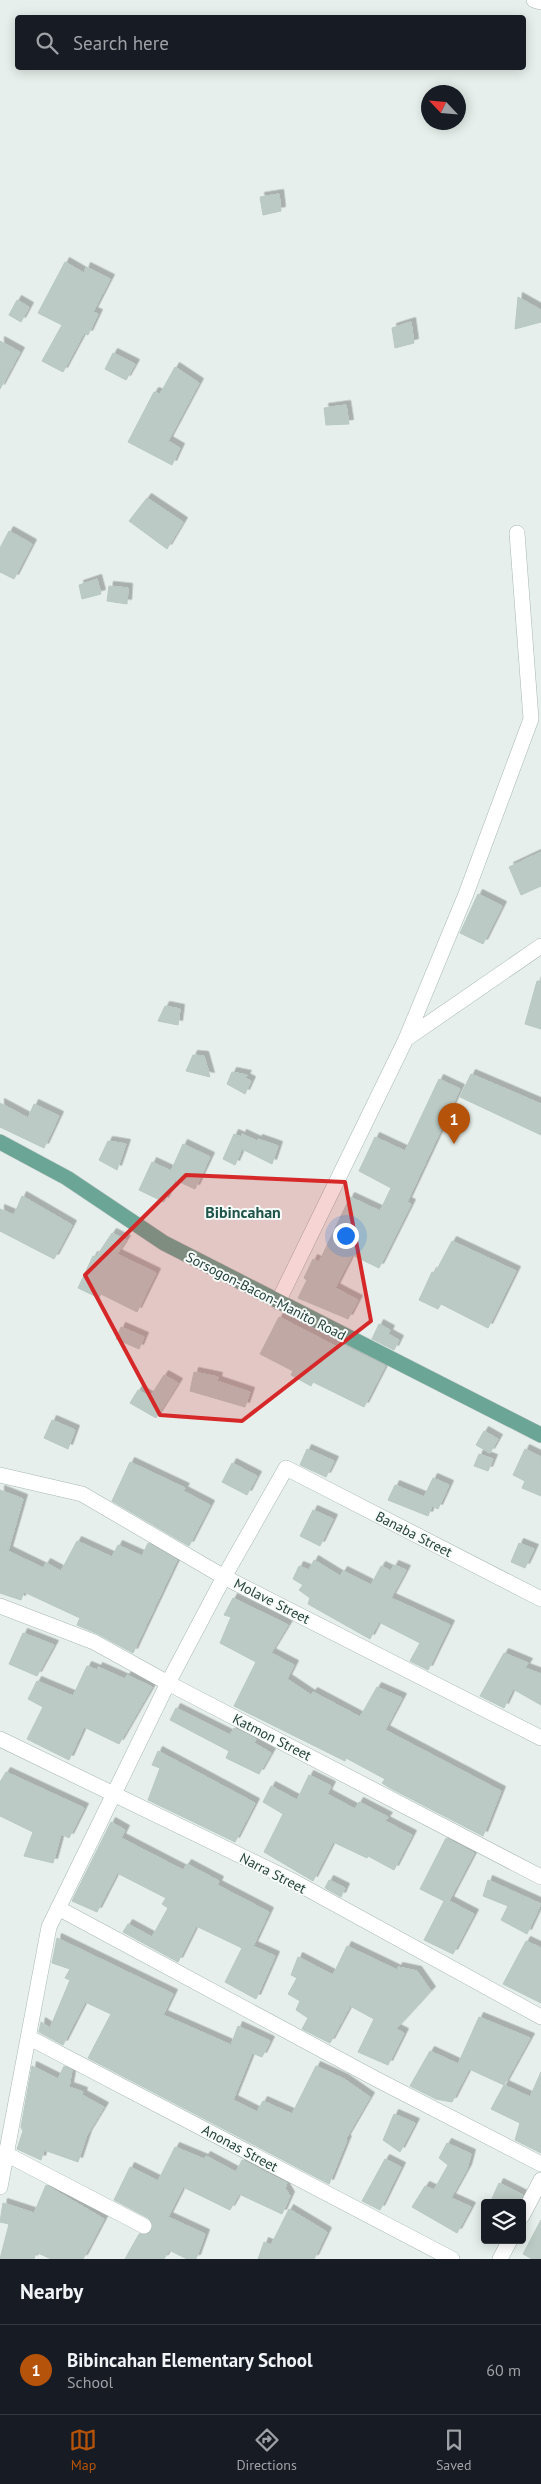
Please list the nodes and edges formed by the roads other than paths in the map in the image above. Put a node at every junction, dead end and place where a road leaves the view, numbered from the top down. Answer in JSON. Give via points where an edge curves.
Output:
{"nodes":[{"id":1,"x":534,"y":0,"type":"edge"},
{"id":2,"x":541,"y":2,"type":"edge"},
{"id":3,"x":517,"y":533,"type":"dead end"},
{"id":4,"x":541,"y":946,"type":"edge"},
{"id":5,"x":406,"y":1039,"type":"junction"},
{"id":6,"x":0,"y":1142,"type":"edge"},
{"id":7,"x":278,"y":1302,"type":"junction"},
{"id":8,"x":541,"y":1435,"type":"edge"},
{"id":9,"x":0,"y":1475,"type":"edge"},
{"id":10,"x":224,"y":1577,"type":"junction"},
{"id":11,"x":541,"y":1599,"type":"edge"},
{"id":12,"x":0,"y":1606,"type":"edge"},
{"id":13,"x":168,"y":1683,"type":"junction"},
{"id":14,"x":541,"y":1738,"type":"edge"},
{"id":15,"x":0,"y":1739,"type":"edge"},
{"id":16,"x":113,"y":1794,"type":"junction"},
{"id":17,"x":541,"y":1876,"type":"edge"},
{"id":18,"x":58,"y":1908,"type":"junction"},
{"id":19,"x":541,"y":2017,"type":"edge"},
{"id":20,"x":28,"y":2037,"type":"junction"},
{"id":21,"x":6,"y":2154,"type":"junction"},
{"id":22,"x":541,"y":2164,"type":"edge"},
{"id":23,"x":541,"y":2180,"type":"edge"},
{"id":24,"x":0,"y":2187,"type":"edge"},
{"id":25,"x":526,"y":2208,"type":"edge"},
{"id":26,"x":144,"y":2226,"type":"dead end"},
{"id":27,"x":508,"y":2244,"type":"edge"},
{"id":28,"x":452,"y":2259,"type":"edge"},
{"id":29,"x":500,"y":2259,"type":"edge"}],
"edges":[{"from":1,"to":2,"type":"street"},
{"from":3,"to":5,"type":"street","via":[[531,719],[466,894]]},
{"from":4,"to":5,"type":"street"},
{"from":5,"to":7,"type":"street"},
{"from":6,"to":7,"type":"main road","name":"Sorsogon-Bacon-Manito Road","via":[[68,1178],[164,1243]]},
{"from":7,"to":8,"type":"main road","name":"Sorsogon-Bacon-Manito Road"},
{"from":9,"to":10,"type":"street","name":"Molave Street","via":[[82,1494]]},
{"from":10,"to":11,"type":"street","name":"Banaba Street","via":[[286,1468]]},
{"from":10,"to":13,"type":"street"},
{"from":10,"to":14,"type":"street","name":"Molave Street"},
{"from":12,"to":13,"type":"street","name":"Katmon Street","via":[[94,1642]]},
{"from":13,"to":16,"type":"street"},
{"from":13,"to":17,"type":"street","name":"Katmon Street"},
{"from":15,"to":16,"type":"street","name":"Narra Street"},
{"from":16,"to":18,"type":"street"},
{"from":16,"to":19,"type":"street","name":"Narra Street","via":[[293,1882]]},
{"from":18,"to":20,"type":"street","via":[[49,1927]]},
{"from":18,"to":22,"type":"street"},
{"from":20,"to":21,"type":"street"},
{"from":20,"to":28,"type":"street","name":"Anonas Street"},
{"from":21,"to":24,"type":"street"},
{"from":21,"to":26,"type":"street"},
{"from":23,"to":25,"type":"street"},
{"from":27,"to":29,"type":"street"}]}
